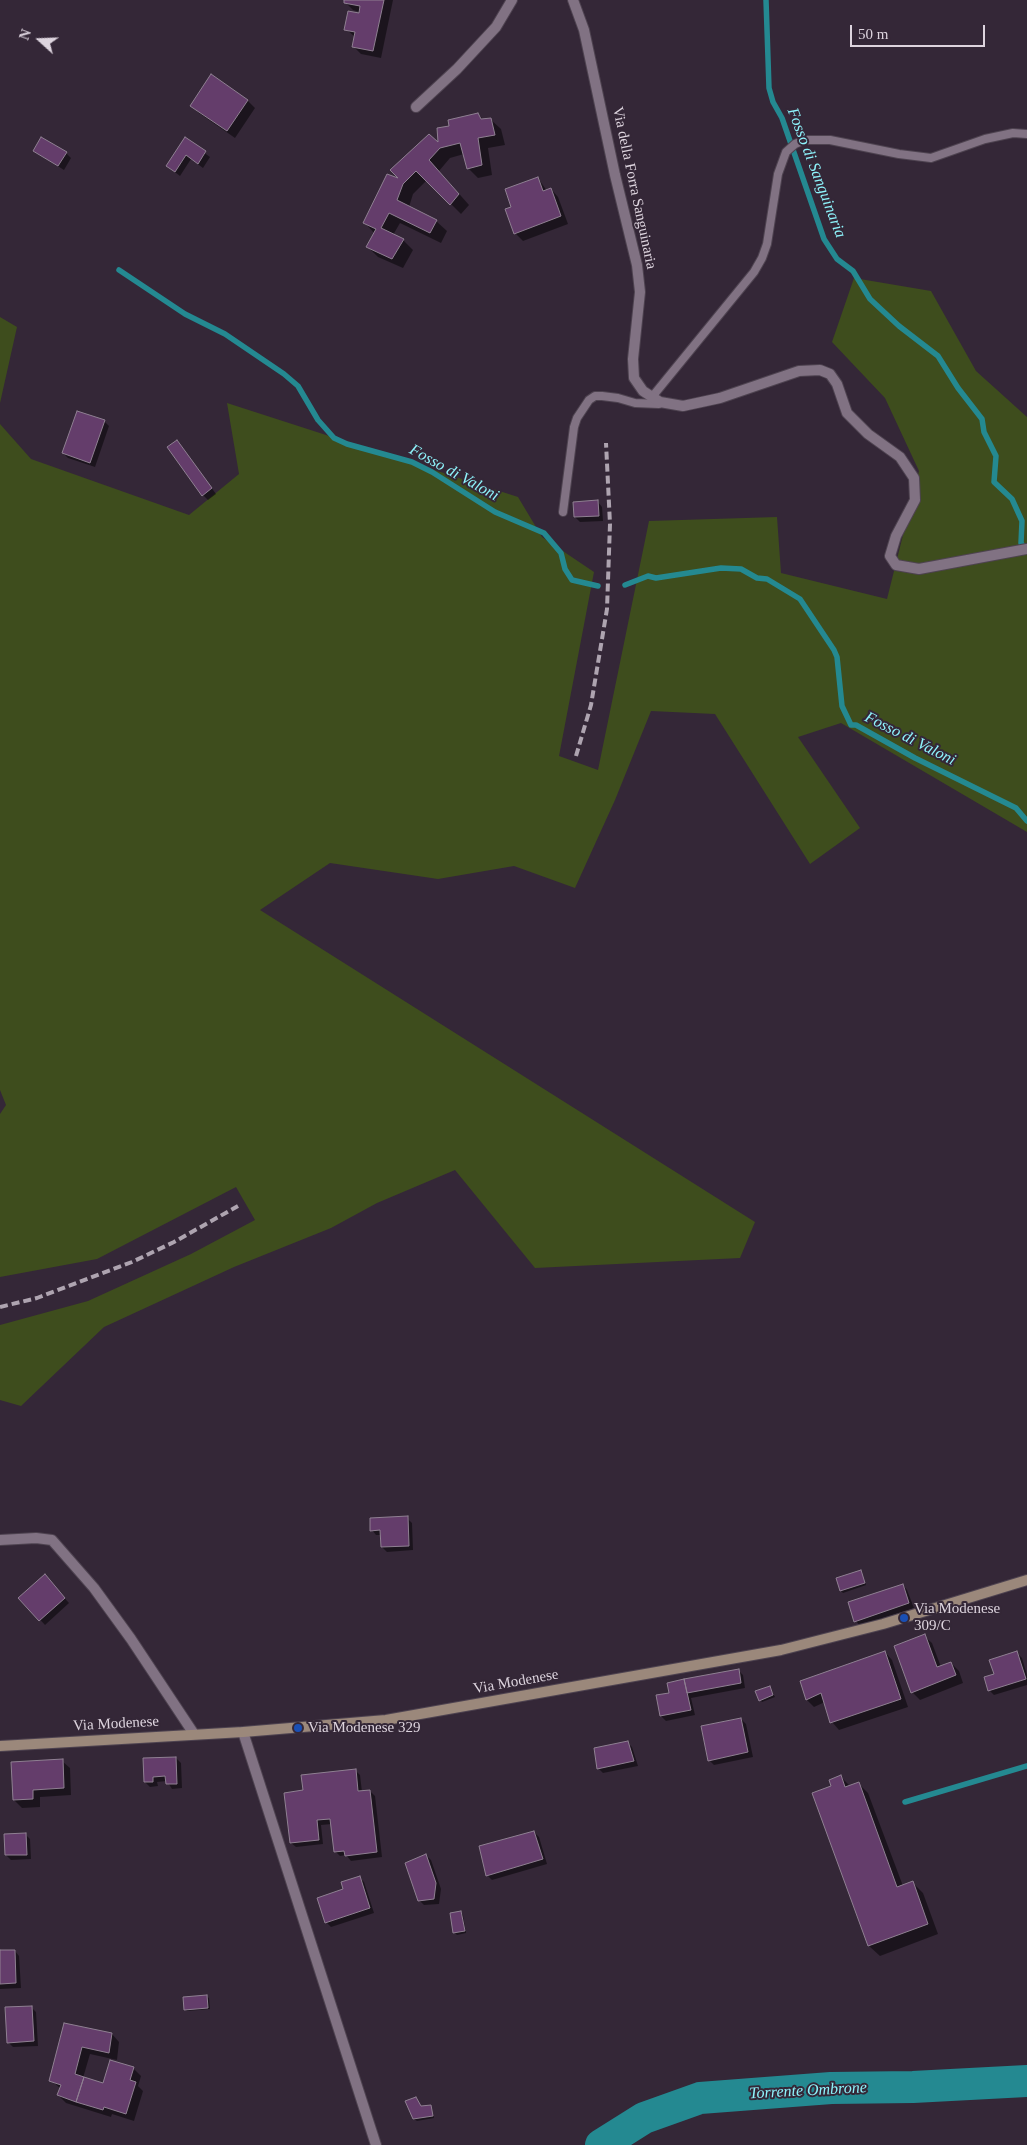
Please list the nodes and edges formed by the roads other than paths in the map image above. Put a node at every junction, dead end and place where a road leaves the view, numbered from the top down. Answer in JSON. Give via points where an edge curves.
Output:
{"nodes":[{"id":1,"x":512,"y":0,"type":"edge"},
{"id":2,"x":573,"y":0,"type":"edge"},
{"id":3,"x":416,"y":107,"type":"dead end"},
{"id":4,"x":1027,"y":134,"type":"edge"},
{"id":5,"x":656,"y":400,"type":"junction"},
{"id":6,"x":563,"y":512,"type":"dead end"},
{"id":7,"x":1027,"y":548,"type":"edge"},
{"id":8,"x":0,"y":1540,"type":"edge"},
{"id":9,"x":1027,"y":1580,"type":"edge"},
{"id":10,"x":243,"y":1732,"type":"junction"},
{"id":11,"x":194,"y":1734,"type":"junction"},
{"id":12,"x":0,"y":1746,"type":"edge"},
{"id":13,"x":376,"y":2145,"type":"edge"}],
"edges":[{"from":1,"to":3,"type":"street","via":[[496,27]]},
{"from":2,"to":5,"type":"street","name":"Via della Forra Sanguinaria","via":[[584,30],[637,265],[640,292],[634,378],[643,391]]},
{"from":4,"to":5,"type":"lane","via":[[1013,133],[985,139],[931,158],[830,140],[804,140],[795,144],[786,152],[778,174],[762,258]]},
{"from":5,"to":6,"type":"lane","via":[[660,404],[602,396],[590,400],[574,427]]},
{"from":5,"to":7,"type":"street","via":[[683,406],[720,398],[799,371],[820,370],[830,374],[837,384],[847,413],[868,434],[900,457],[914,478],[915,500],[896,536],[890,556],[896,564],[919,569]]},
{"from":8,"to":11,"type":"street","via":[[52,1540],[94,1588]]},
{"from":9,"to":10,"type":"street","name":"Via Modenese","via":[[883,1624],[781,1650],[386,1720]]},
{"from":10,"to":11,"type":"street","name":"Via Modenese"},
{"from":10,"to":13,"type":"street"},
{"from":11,"to":12,"type":"street","name":"Via Modenese"}]}
